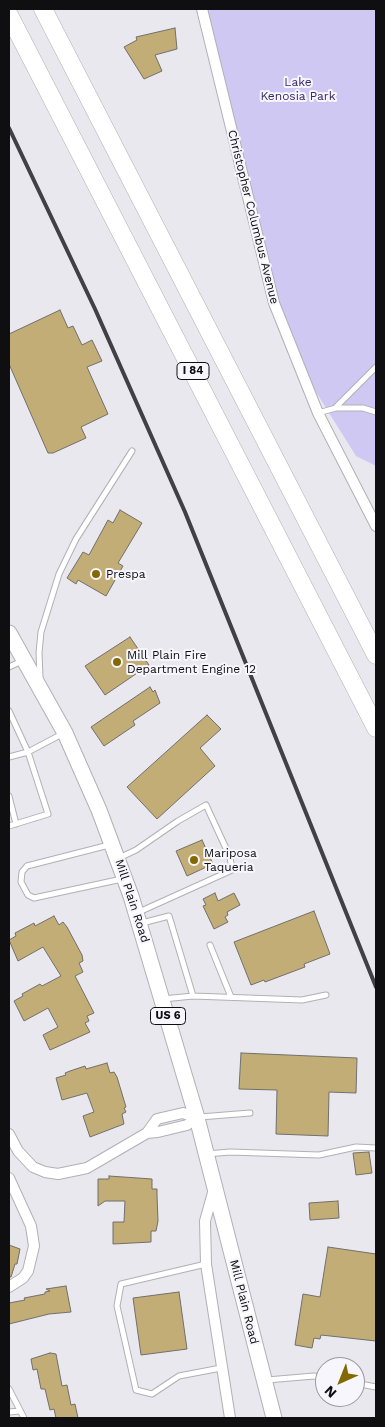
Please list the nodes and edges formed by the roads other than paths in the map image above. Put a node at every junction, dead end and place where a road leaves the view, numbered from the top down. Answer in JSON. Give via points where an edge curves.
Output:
{"nodes":[{"id":1,"x":43,"y":9,"type":"edge"},
{"id":2,"x":202,"y":9,"type":"edge"},
{"id":3,"x":9,"y":15,"type":"edge"},
{"id":4,"x":376,"y":367,"type":"edge"},
{"id":5,"x":336,"y":408,"type":"junction"},
{"id":6,"x":376,"y":412,"type":"edge"},
{"id":7,"x":318,"y":413,"type":"junction"},
{"id":8,"x":132,"y":451,"type":"dead end"},
{"id":9,"x":376,"y":526,"type":"edge"},
{"id":10,"x":9,"y":633,"type":"edge"},
{"id":11,"x":376,"y":655,"type":"edge"},
{"id":12,"x":25,"y":660,"type":"junction"},
{"id":13,"x":9,"y":667,"type":"edge"},
{"id":14,"x":43,"y":692,"type":"junction"},
{"id":15,"x":9,"y":711,"type":"edge"},
{"id":16,"x":376,"y":728,"type":"edge"},
{"id":17,"x":64,"y":733,"type":"junction"},
{"id":18,"x":28,"y":752,"type":"junction"},
{"id":19,"x":9,"y":758,"type":"edge"},
{"id":20,"x":9,"y":796,"type":"edge"},
{"id":21,"x":16,"y":824,"type":"junction"},
{"id":22,"x":9,"y":826,"type":"edge"},
{"id":23,"x":112,"y":844,"type":"junction"},
{"id":24,"x":118,"y":859,"type":"junction"},
{"id":25,"x":124,"y":878,"type":"junction"},
{"id":26,"x":138,"y":919,"type":"junction"},
{"id":27,"x":210,"y":944,"type":"dead end"},
{"id":28,"x":326,"y":995,"type":"dead end"},
{"id":29,"x":193,"y":996,"type":"junction"},
{"id":30,"x":231,"y":997,"type":"junction"},
{"id":31,"x":163,"y":1000,"type":"junction"},
{"id":32,"x":250,"y":1113,"type":"dead end"},
{"id":33,"x":197,"y":1118,"type":"junction"},
{"id":34,"x":10,"y":1140,"type":"edge"},
{"id":35,"x":376,"y":1148,"type":"edge"},
{"id":36,"x":206,"y":1154,"type":"junction"},
{"id":37,"x":9,"y":1178,"type":"edge"},
{"id":38,"x":215,"y":1185,"type":"junction"},
{"id":39,"x":206,"y":1264,"type":"junction"},
{"id":40,"x":9,"y":1287,"type":"edge"},
{"id":41,"x":221,"y":1368,"type":"junction"},
{"id":42,"x":315,"y":1376,"type":"edge"},
{"id":43,"x":264,"y":1380,"type":"junction"},
{"id":44,"x":9,"y":1389,"type":"edge"},
{"id":45,"x":20,"y":1411,"type":"junction"},
{"id":46,"x":9,"y":1412,"type":"edge"},
{"id":47,"x":24,"y":1418,"type":"edge"},
{"id":48,"x":230,"y":1418,"type":"edge"},
{"id":49,"x":274,"y":1418,"type":"edge"}],
"edges":[{"from":1,"to":11,"type":"highway","number":"I 84"},
{"from":2,"to":7,"type":"street","name":"Christopher Columbus Avenue","via":[[268,282],[288,343]]},
{"from":3,"to":16,"type":"highway","number":"I 84"},
{"from":4,"to":5,"type":"lane"},
{"from":5,"to":6,"type":"lane","via":[[363,408]]},
{"from":5,"to":7,"type":"lane"},
{"from":7,"to":9,"type":"street","name":"Christopher Columbus Avenue"},
{"from":8,"to":14,"type":"lane","via":[[76,539],[53,589],[38,653]]},
{"from":10,"to":12,"type":"main road","name":"Mill Plain Road","number":"US 6"},
{"from":12,"to":13,"type":"lane"},
{"from":12,"to":14,"type":"main road","name":"Mill Plain Road","number":"US 6"},
{"from":14,"to":17,"type":"main road","name":"Mill Plain Road","number":"US 6"},
{"from":15,"to":18,"type":"lane"},
{"from":17,"to":18,"type":"lane"},
{"from":17,"to":23,"type":"main road","name":"Mill Plain Road","number":"US 6"},
{"from":18,"to":19,"type":"lane"},
{"from":18,"to":21,"type":"lane","via":[[48,814]]},
{"from":20,"to":21,"type":"lane"},
{"from":21,"to":22,"type":"lane"},
{"from":23,"to":24,"type":"main road","name":"Mill Plain Road","number":"US 6"},
{"from":23,"to":25,"type":"lane","via":[[27,866],[22,872],[21,882],[28,895],[34,898]]},
{"from":24,"to":25,"type":"main road","name":"Mill Plain Road","number":"US 6"},
{"from":24,"to":26,"type":"lane","via":[[206,806],[230,857],[232,870],[169,899]]},
{"from":25,"to":26,"type":"main road","name":"Mill Plain Road","number":"US 6"},
{"from":26,"to":29,"type":"lane","via":[[169,916]]},
{"from":26,"to":31,"type":"main road","name":"Mill Plain Road","number":"US 6"},
{"from":27,"to":30,"type":"lane"},
{"from":28,"to":30,"type":"lane","via":[[302,1000]]},
{"from":29,"to":30,"type":"lane"},
{"from":29,"to":31,"type":"lane"},
{"from":31,"to":33,"type":"main road","name":"Mill Plain Road","number":"US 6"},
{"from":32,"to":33,"type":"lane"},
{"from":33,"to":34,"type":"street","via":[[187,1125],[147,1132],[87,1168],[58,1174],[33,1167]]},
{"from":33,"to":36,"type":"main road","name":"Mill Plain Road","number":"US 6"},
{"from":35,"to":36,"type":"lane","via":[[356,1147],[319,1154]]},
{"from":36,"to":38,"type":"main road","name":"Mill Plain Road","number":"US 6"},
{"from":37,"to":40,"type":"street","via":[[31,1226],[34,1246],[28,1271]]},
{"from":38,"to":39,"type":"street","via":[[205,1221]]},
{"from":38,"to":43,"type":"main road","name":"Mill Plain Road","number":"US 6"},
{"from":39,"to":41,"type":"street"},
{"from":39,"to":41,"type":"lane","via":[[121,1284],[117,1306],[136,1390],[152,1394],[179,1376]]},
{"from":41,"to":48,"type":"street"},
{"from":42,"to":43,"type":"lane"},
{"from":43,"to":49,"type":"main road","name":"Mill Plain Road","number":"US 6"},
{"from":44,"to":45,"type":"lane"},
{"from":45,"to":46,"type":"lane"},
{"from":45,"to":47,"type":"lane"}]}
